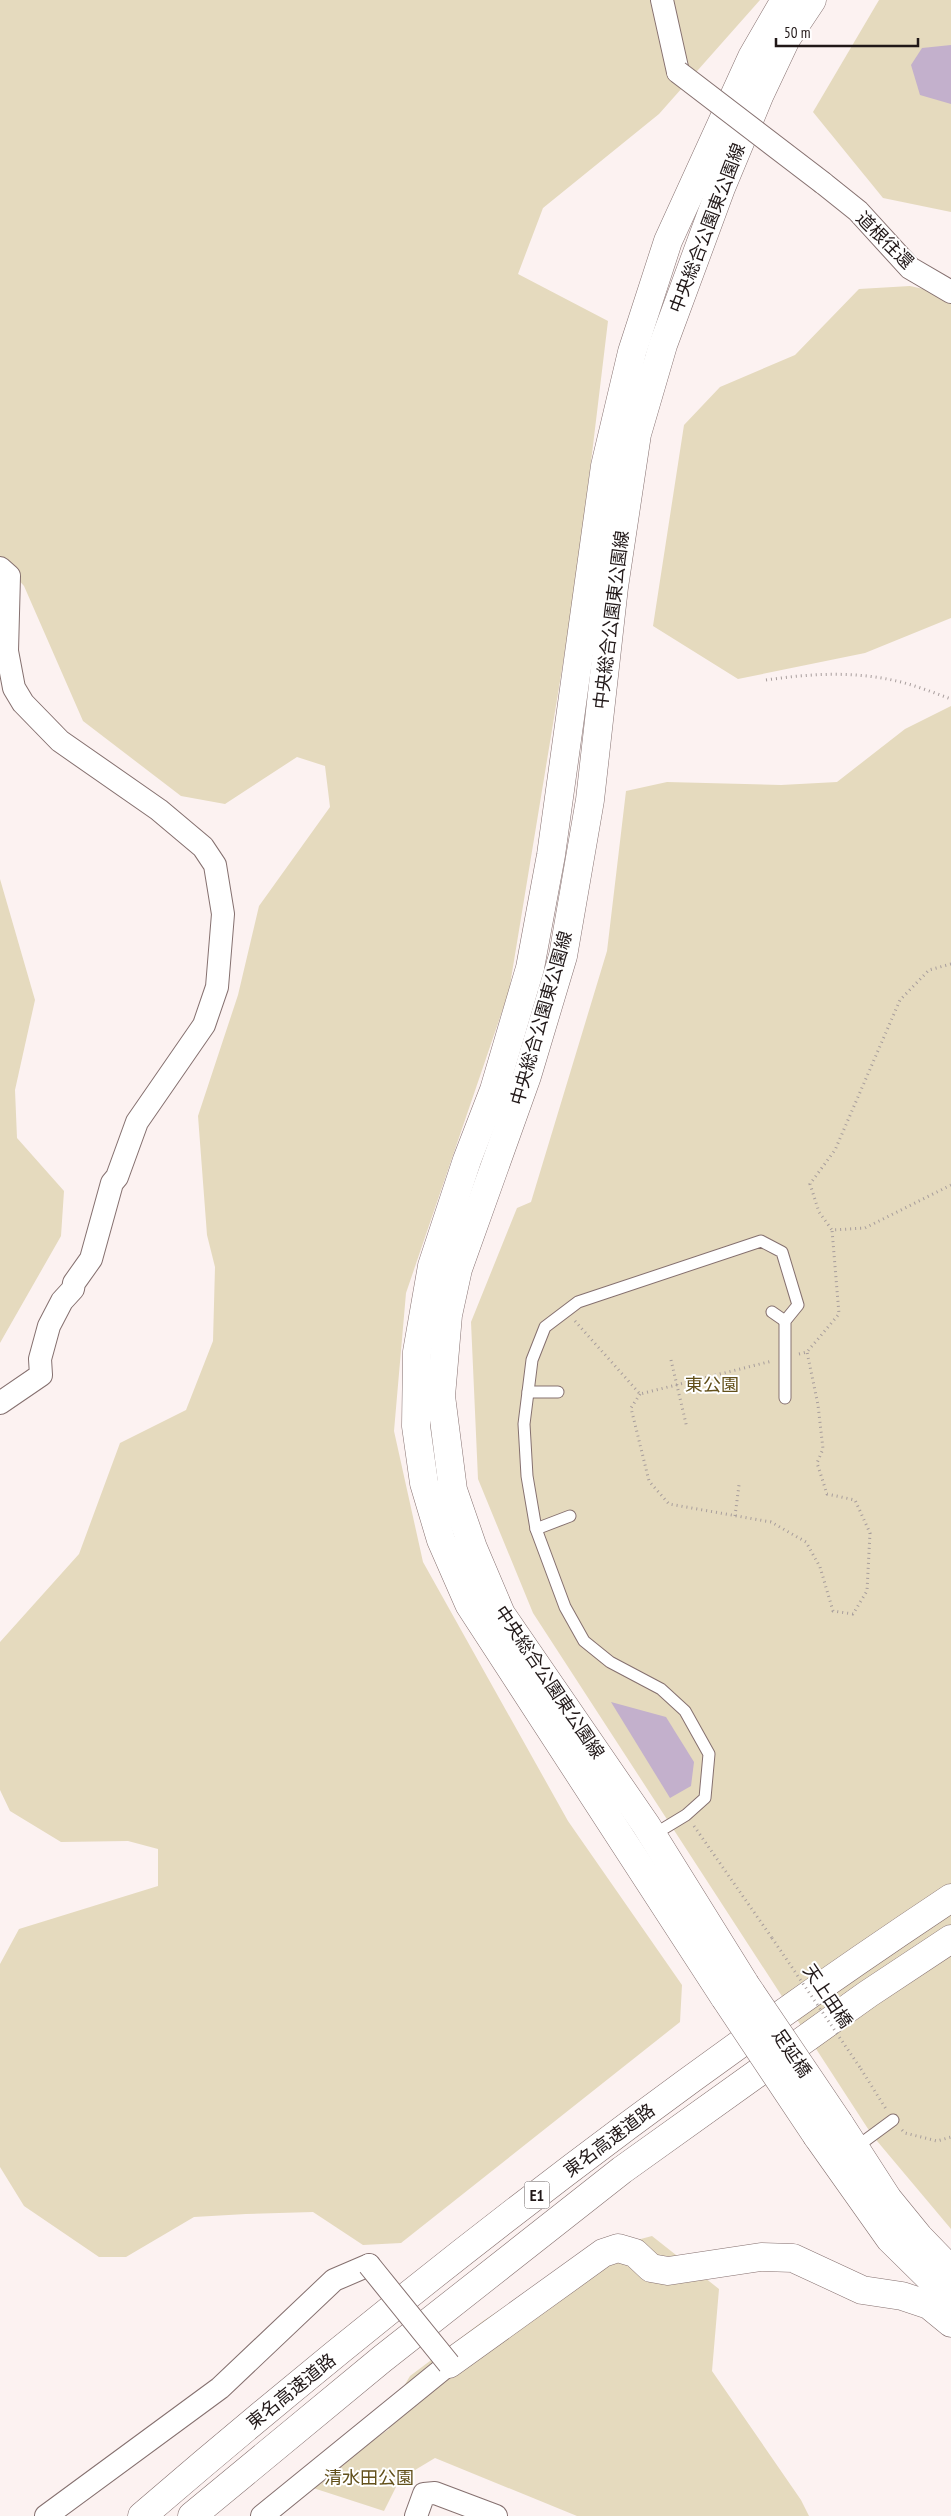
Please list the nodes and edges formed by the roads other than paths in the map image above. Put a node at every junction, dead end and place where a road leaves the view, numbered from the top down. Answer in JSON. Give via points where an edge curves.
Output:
{"nodes":[{"id":1,"x":662,"y":0,"type":"edge"},
{"id":2,"x":785,"y":0,"type":"edge"},
{"id":3,"x":812,"y":0,"type":"edge"},
{"id":4,"x":951,"y":292,"type":"edge"},
{"id":5,"x":0,"y":568,"type":"edge"},
{"id":6,"x":772,"y":1312,"type":"dead end"},
{"id":7,"x":785,"y":1321,"type":"junction"},
{"id":8,"x":528,"y":1392,"type":"junction"},
{"id":9,"x":558,"y":1392,"type":"dead end"},
{"id":10,"x":785,"y":1398,"type":"dead end"},
{"id":11,"x":0,"y":1403,"type":"edge"},
{"id":12,"x":570,"y":1516,"type":"dead end"},
{"id":13,"x":536,"y":1529,"type":"junction"},
{"id":14,"x":652,"y":1836,"type":"junction"},
{"id":15,"x":630,"y":1851,"type":"junction"},
{"id":16,"x":951,"y":1898,"type":"edge"},
{"id":17,"x":951,"y":1939,"type":"edge"},
{"id":18,"x":735,"y":1991,"type":"junction"},
{"id":19,"x":893,"y":2120,"type":"road end"},
{"id":20,"x":828,"y":2130,"type":"junction"},
{"id":21,"x":855,"y":2148,"type":"junction"},
{"id":22,"x":951,"y":2270,"type":"edge"},
{"id":23,"x":951,"y":2299,"type":"edge"},
{"id":24,"x":951,"y":2323,"type":"edge"},
{"id":25,"x":449,"y":2364,"type":"junction"},
{"id":26,"x":46,"y":2516,"type":"edge"},
{"id":27,"x":142,"y":2516,"type":"edge"},
{"id":28,"x":192,"y":2516,"type":"edge"},
{"id":29,"x":262,"y":2516,"type":"edge"},
{"id":30,"x":416,"y":2516,"type":"edge"},
{"id":31,"x":496,"y":2516,"type":"edge"}],
"edges":[{"from":1,"to":4,"type":"street","name":"道根往還","bridge":true,"via":[[678,72],[858,211],[910,268]]},
{"from":2,"to":15,"type":"main road","via":[[752,57],[668,241],[632,352],[605,466],[551,855],[530,968],[494,1090],[432,1266],[417,1352],[416,1426],[424,1483],[441,1540],[469,1604]]},
{"from":3,"to":14,"type":"main road","name":"中央総合公園東公園線","via":[[786,39],[760,94],[688,274],[637,434],[614,587],[590,800],[563,956],[527,1076],[458,1269],[448,1315],[441,1396],[453,1490],[473,1548],[501,1614]]},
{"from":5,"to":11,"type":"street","via":[[9,576],[7,652],[14,688],[23,703],[60,741],[159,810],[203,847],[215,865],[223,914],[217,987],[204,1025],[137,1122],[112,1183],[91,1260],[49,1326],[40,1359],[41,1375]]},
{"from":6,"to":7,"type":"lane"},
{"from":7,"to":8,"type":"lane","via":[[798,1305],[782,1252],[761,1240],[578,1302],[546,1327],[532,1360]]},
{"from":7,"to":10,"type":"lane"},
{"from":8,"to":9,"type":"lane"},
{"from":8,"to":13,"type":"lane","via":[[524,1433]]},
{"from":12,"to":13,"type":"lane"},
{"from":13,"to":14,"type":"lane","via":[[565,1606],[584,1641],[610,1662],[667,1694],[684,1711],[709,1754],[705,1798],[686,1815]]},
{"from":14,"to":15,"type":"street"},
{"from":14,"to":18,"type":"main road","name":"中央総合公園東公園線","via":[[687,1890]]},
{"from":15,"to":18,"type":"main road"},
{"from":16,"to":27,"type":"main road","name":"東名高速道路","number":"E1","via":[[851,1965],[606,2141],[361,2334]]},
{"from":17,"to":28,"type":"main road","name":"東名高速道路","number":"E1","via":[[868,1994],[622,2170],[382,2359]]},
{"from":18,"to":20,"type":"main road","name":"足延橋","bridge":true},
{"from":19,"to":21,"type":"lane"},
{"from":20,"to":21,"type":"main road"},
{"from":20,"to":23,"type":"main road","via":[[890,2239]]},
{"from":21,"to":22,"type":"main road","via":[[894,2207]]},
{"from":24,"to":25,"type":"main road","via":[[929,2305],[902,2296],[862,2290],[793,2258],[761,2256],[668,2271],[652,2268],[635,2253],[618,2248],[603,2253]]},
{"from":25,"to":26,"type":"street","bridge":true,"via":[[369,2265],[334,2280],[220,2388]]},
{"from":25,"to":29,"type":"street"},
{"from":30,"to":31,"type":"street","via":[[424,2494],[436,2493]]}]}
